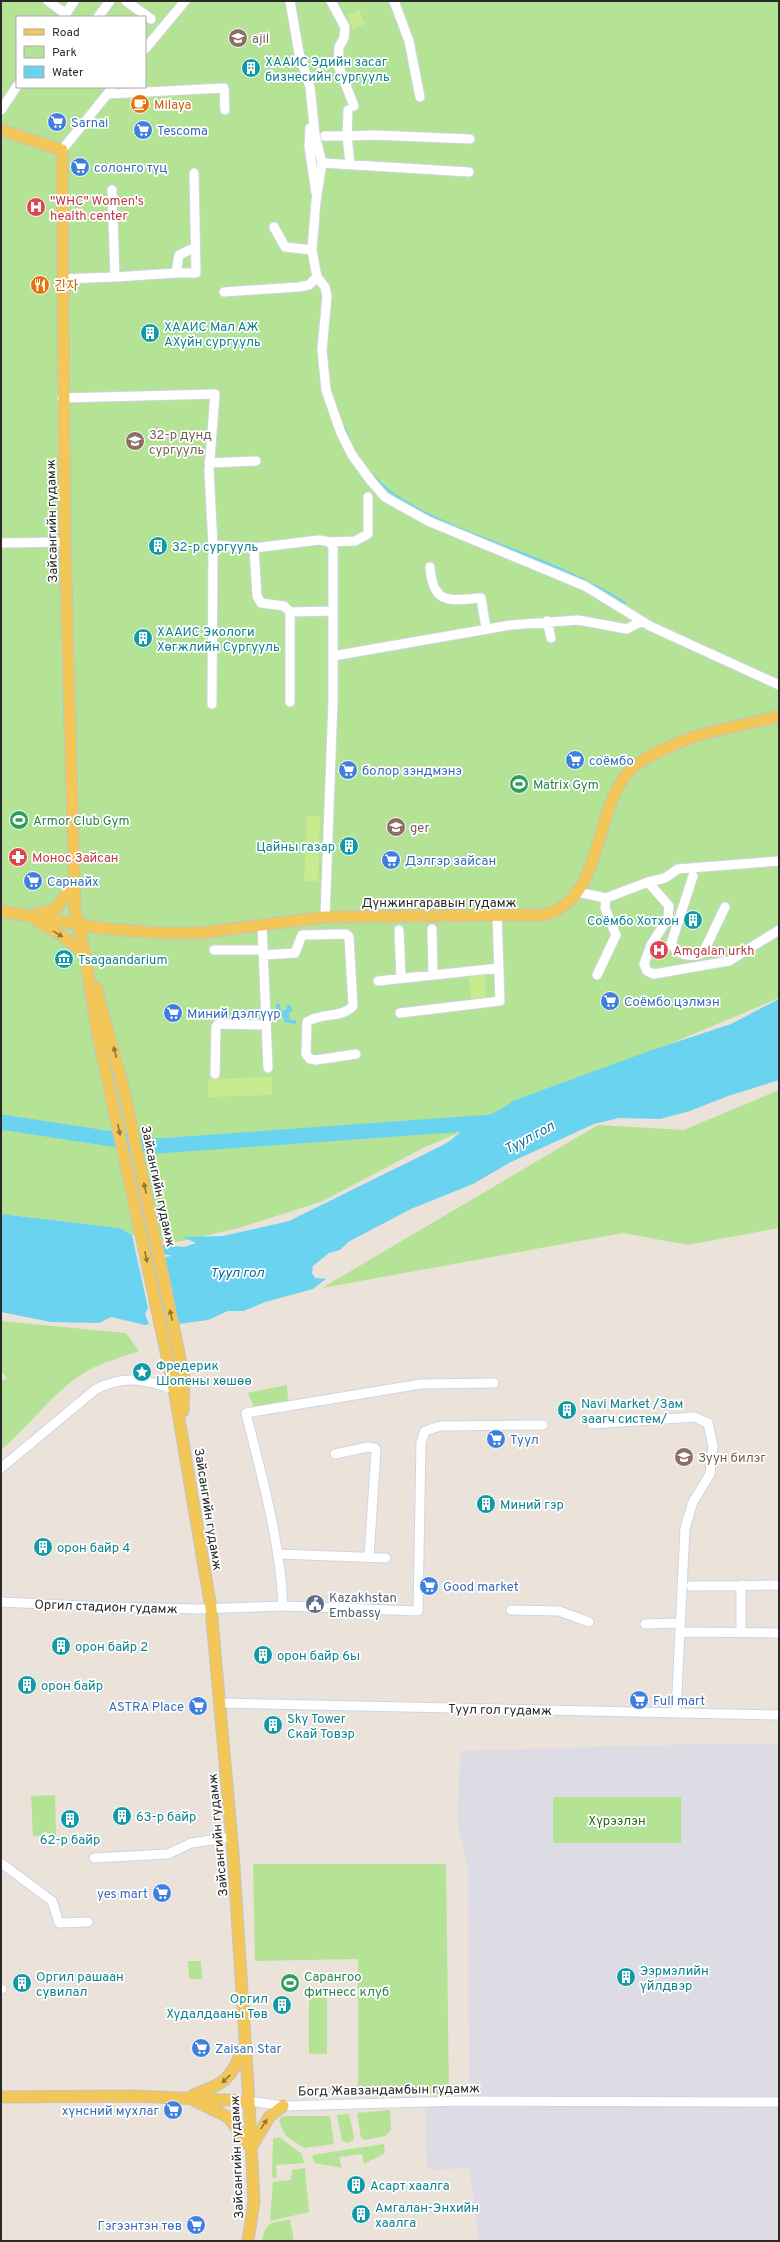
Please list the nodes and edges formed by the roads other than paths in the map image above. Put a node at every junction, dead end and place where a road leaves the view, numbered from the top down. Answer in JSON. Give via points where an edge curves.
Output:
{"nodes":[{"id":1,"x":48,"y":1,"type":"edge"},
{"id":2,"x":74,"y":1,"type":"edge"},
{"id":3,"x":110,"y":1,"type":"edge"},
{"id":4,"x":126,"y":1,"type":"edge"},
{"id":5,"x":185,"y":1,"type":"edge"},
{"id":6,"x":290,"y":1,"type":"edge"},
{"id":7,"x":331,"y":1,"type":"edge"},
{"id":8,"x":397,"y":3,"type":"edge"},
{"id":9,"x":65,"y":16,"type":"edge"},
{"id":10,"x":99,"y":16,"type":"edge"},
{"id":11,"x":151,"y":19,"type":"dead end"},
{"id":12,"x":146,"y":48,"type":"edge"},
{"id":13,"x":16,"y":88,"type":"edge"},
{"id":14,"x":110,"y":90,"type":"edge"},
{"id":15,"x":420,"y":97,"type":"dead end"},
{"id":16,"x":1,"y":110,"type":"edge"},
{"id":17,"x":226,"y":110,"type":"dead end"},
{"id":18,"x":313,"y":117,"type":"junction"},
{"id":19,"x":1,"y":130,"type":"edge"},
{"id":20,"x":326,"y":136,"type":"dead end"},
{"id":21,"x":347,"y":136,"type":"junction"},
{"id":22,"x":470,"y":139,"type":"dead end"},
{"id":23,"x":62,"y":150,"type":"junction"},
{"id":24,"x":322,"y":164,"type":"junction"},
{"id":25,"x":350,"y":164,"type":"junction"},
{"id":26,"x":469,"y":172,"type":"dead end"},
{"id":27,"x":194,"y":173,"type":"dead end"},
{"id":28,"x":112,"y":190,"type":"dead end"},
{"id":29,"x":316,"y":199,"type":"junction"},
{"id":30,"x":274,"y":227,"type":"dead end"},
{"id":31,"x":195,"y":247,"type":"junction"},
{"id":32,"x":312,"y":250,"type":"junction"},
{"id":33,"x":176,"y":273,"type":"junction"},
{"id":34,"x":115,"y":277,"type":"junction"},
{"id":35,"x":317,"y":277,"type":"junction"},
{"id":36,"x":62,"y":279,"type":"junction"},
{"id":37,"x":224,"y":292,"type":"dead end"},
{"id":38,"x":62,"y":398,"type":"junction"},
{"id":39,"x":256,"y":461,"type":"dead end"},
{"id":40,"x":209,"y":463,"type":"junction"},
{"id":41,"x":368,"y":497,"type":"dead end"},
{"id":42,"x":65,"y":542,"type":"junction"},
{"id":43,"x":330,"y":542,"type":"junction"},
{"id":44,"x":1,"y":543,"type":"edge"},
{"id":45,"x":213,"y":545,"type":"junction"},
{"id":46,"x":254,"y":548,"type":"junction"},
{"id":47,"x":430,"y":567,"type":"dead end"},
{"id":48,"x":333,"y":611,"type":"junction"},
{"id":49,"x":290,"y":612,"type":"junction"},
{"id":50,"x":547,"y":621,"type":"junction"},
{"id":51,"x":642,"y":621,"type":"junction"},
{"id":52,"x":486,"y":628,"type":"junction"},
{"id":53,"x":551,"y":638,"type":"dead end"},
{"id":54,"x":333,"y":656,"type":"junction"},
{"id":55,"x":779,"y":685,"type":"edge"},
{"id":56,"x":290,"y":702,"type":"dead end"},
{"id":57,"x":212,"y":704,"type":"dead end"},
{"id":58,"x":779,"y":716,"type":"edge"},
{"id":59,"x":779,"y":861,"type":"edge"},
{"id":60,"x":693,"y":876,"type":"dead end"},
{"id":61,"x":648,"y":882,"type":"junction"},
{"id":62,"x":73,"y":886,"type":"junction"},
{"id":63,"x":577,"y":892,"type":"junction"},
{"id":64,"x":606,"y":898,"type":"junction"},
{"id":65,"x":725,"y":907,"type":"dead end"},
{"id":66,"x":1,"y":911,"type":"edge"},
{"id":67,"x":497,"y":915,"type":"junction"},
{"id":68,"x":30,"y":916,"type":"junction"},
{"id":69,"x":325,"y":917,"type":"junction"},
{"id":70,"x":262,"y":924,"type":"junction"},
{"id":71,"x":79,"y":925,"type":"junction"},
{"id":72,"x":432,"y":928,"type":"dead end"},
{"id":73,"x":399,"y":930,"type":"dead end"},
{"id":74,"x":779,"y":930,"type":"edge"},
{"id":75,"x":214,"y":950,"type":"dead end"},
{"id":76,"x":263,"y":952,"type":"junction"},
{"id":77,"x":85,"y":954,"type":"junction"},
{"id":78,"x":499,"y":968,"type":"junction"},
{"id":79,"x":433,"y":975,"type":"junction"},
{"id":80,"x":597,"y":975,"type":"dead end"},
{"id":81,"x":401,"y":978,"type":"junction"},
{"id":82,"x":378,"y":981,"type":"dead end"},
{"id":83,"x":400,"y":1013,"type":"dead end"},
{"id":84,"x":265,"y":1025,"type":"junction"},
{"id":85,"x":356,"y":1054,"type":"dead end"},
{"id":86,"x":268,"y":1068,"type":"dead end"},
{"id":87,"x":215,"y":1074,"type":"dead end"},
{"id":88,"x":494,"y":1383,"type":"dead end"},
{"id":89,"x":174,"y":1389,"type":"junction"},
{"id":90,"x":592,"y":1424,"type":"dead end"},
{"id":91,"x":543,"y":1425,"type":"dead end"},
{"id":92,"x":182,"y":1428,"type":"junction"},
{"id":93,"x":335,"y":1454,"type":"dead end"},
{"id":94,"x":1,"y":1468,"type":"edge"},
{"id":95,"x":278,"y":1554,"type":"junction"},
{"id":96,"x":369,"y":1557,"type":"junction"},
{"id":97,"x":386,"y":1558,"type":"dead end"},
{"id":98,"x":741,"y":1585,"type":"junction"},
{"id":99,"x":779,"y":1585,"type":"edge"},
{"id":100,"x":691,"y":1586,"type":"dead end"},
{"id":101,"x":1,"y":1602,"type":"edge"},
{"id":102,"x":283,"y":1606,"type":"junction"},
{"id":103,"x":211,"y":1608,"type":"junction"},
{"id":104,"x":511,"y":1610,"type":"dead end"},
{"id":105,"x":589,"y":1622,"type":"dead end"},
{"id":106,"x":645,"y":1624,"type":"dead end"},
{"id":107,"x":680,"y":1628,"type":"junction"},
{"id":108,"x":741,"y":1633,"type":"junction"},
{"id":109,"x":779,"y":1633,"type":"edge"},
{"id":110,"x":220,"y":1703,"type":"junction"},
{"id":111,"x":676,"y":1713,"type":"junction"},
{"id":112,"x":779,"y":1715,"type":"edge"},
{"id":113,"x":232,"y":1837,"type":"junction"},
{"id":114,"x":94,"y":1858,"type":"dead end"},
{"id":115,"x":1,"y":1863,"type":"edge"},
{"id":116,"x":88,"y":1922,"type":"dead end"},
{"id":117,"x":245,"y":2045,"type":"junction"},
{"id":118,"x":1,"y":2097,"type":"edge"},
{"id":119,"x":187,"y":2097,"type":"junction"},
{"id":120,"x":249,"y":2100,"type":"junction"},
{"id":121,"x":779,"y":2102,"type":"edge"},
{"id":122,"x":283,"y":2106,"type":"junction"},
{"id":123,"x":251,"y":2148,"type":"junction"},
{"id":124,"x":248,"y":2241,"type":"edge"}],
"edges":[{"from":1,"to":9,"type":"street"},
{"from":2,"to":9,"type":"street"},
{"from":3,"to":10,"type":"street"},
{"from":4,"to":11,"type":"street"},
{"from":5,"to":12,"type":"street"},
{"from":6,"to":18,"type":"street","via":[[299,53],[310,87]]},
{"from":7,"to":21,"type":"street","via":[[345,27],[344,38],[339,47],[338,65],[351,108]]},
{"from":8,"to":15,"type":"street","via":[[410,41]]},
{"from":13,"to":16,"type":"street"},
{"from":14,"to":17,"type":"street","via":[[224,88]]},
{"from":14,"to":23,"type":"street"},
{"from":18,"to":24,"type":"street","via":[[314,135]]},
{"from":18,"to":29,"type":"street","via":[[309,146]]},
{"from":19,"to":23,"type":"main road"},
{"from":20,"to":21,"type":"street"},
{"from":21,"to":22,"type":"street"},
{"from":21,"to":25,"type":"street"},
{"from":23,"to":36,"type":"main road","name":"Зайсангийн гудамж"},
{"from":24,"to":25,"type":"street"},
{"from":24,"to":29,"type":"street"},
{"from":25,"to":26,"type":"street","via":[[387,169]]},
{"from":27,"to":31,"type":"street"},
{"from":28,"to":34,"type":"street"},
{"from":29,"to":32,"type":"street"},
{"from":30,"to":32,"type":"street","via":[[285,247]]},
{"from":31,"to":33,"type":"street","via":[[179,255]]},
{"from":31,"to":33,"type":"street","via":[[196,273]]},
{"from":32,"to":35,"type":"street"},
{"from":33,"to":34,"type":"street"},
{"from":34,"to":36,"type":"street"},
{"from":35,"to":37,"type":"street","via":[[305,286]]},
{"from":35,"to":51,"type":"street","via":[[325,287],[327,296],[322,350],[326,390],[346,444],[360,468],[380,492],[391,501],[428,521],[585,586]]},
{"from":36,"to":38,"type":"main road","name":"Зайсангийн гудамж"},
{"from":38,"to":40,"type":"street","via":[[215,394]]},
{"from":38,"to":42,"type":"main road","name":"Зайсангийн гудамж"},
{"from":39,"to":40,"type":"street"},
{"from":40,"to":45,"type":"street"},
{"from":41,"to":43,"type":"street","via":[[368,534],[355,541]]},
{"from":42,"to":44,"type":"street"},
{"from":42,"to":62,"type":"main road","name":"Зайсангийн гудамж"},
{"from":43,"to":46,"type":"street","via":[[319,540]]},
{"from":43,"to":48,"type":"street","via":[[333,548]]},
{"from":45,"to":46,"type":"street"},
{"from":45,"to":57,"type":"street"},
{"from":46,"to":49,"type":"street","via":[[259,600],[261,603],[284,606]]},
{"from":47,"to":52,"type":"street","via":[[432,585],[441,596],[450,600],[481,598]]},
{"from":48,"to":49,"type":"street"},
{"from":48,"to":54,"type":"street"},
{"from":49,"to":56,"type":"street"},
{"from":50,"to":51,"type":"street","via":[[590,621],[624,629]]},
{"from":50,"to":52,"type":"street"},
{"from":50,"to":53,"type":"street"},
{"from":51,"to":55,"type":"street"},
{"from":52,"to":54,"type":"street"},
{"from":54,"to":69,"type":"street"},
{"from":58,"to":63,"type":"main road","name":"Дүнжингаравын гудамж","via":[[692,737],[654,754],[631,770],[614,797],[590,867]]},
{"from":59,"to":61,"type":"street","via":[[678,869],[665,878]]},
{"from":60,"to":65,"type":"street","via":[[671,944],[676,951],[687,956],[703,953]]},
{"from":61,"to":64,"type":"street"},
{"from":61,"to":74,"type":"street","via":[[669,906],[668,918],[651,945],[644,964],[647,971],[654,974],[729,961]]},
{"from":62,"to":68,"type":"main road","via":[[55,909]]},
{"from":62,"to":71,"type":"main road","name":"Зайсангийн гудамж"},
{"from":63,"to":64,"type":"street"},
{"from":63,"to":67,"type":"main road","name":"Дүнжингаравын гудамж","via":[[562,909],[553,913]]},
{"from":64,"to":80,"type":"street","via":[[604,908],[616,935]]},
{"from":66,"to":68,"type":"main road","name":"Дүнжингаравын гудамж"},
{"from":67,"to":69,"type":"main road","name":"Дүнжингаравын гудамж"},
{"from":67,"to":78,"type":"street"},
{"from":68,"to":71,"type":"main road","name":"Дүнжингаравын гудамж"},
{"from":68,"to":77,"type":"main road","one_way":true,"via":[[64,937]]},
{"from":69,"to":70,"type":"main road","name":"Дүнжингаравын гудамж"},
{"from":70,"to":71,"type":"main road","name":"Дүнжингаравын гудамж","via":[[198,933],[158,933]]},
{"from":70,"to":76,"type":"street"},
{"from":71,"to":77,"type":"main road","name":"Зайсангийн гудамж"},
{"from":72,"to":79,"type":"street"},
{"from":73,"to":81,"type":"street"},
{"from":75,"to":76,"type":"street"},
{"from":76,"to":84,"type":"street"},
{"from":76,"to":85,"type":"street","via":[[295,953],[302,935],[346,934],[349,937],[353,1006],[343,1013],[312,1018],[307,1022],[306,1054],[310,1059],[316,1060]]},
{"from":77,"to":89,"type":"main road","name":"Зайсангийн гудамж","one_way":true,"via":[[97,1031]]},
{"from":92,"to":77,"type":"main road","name":"Зайсангийн гудамж","one_way":true,"via":[[184,1378],[179,1353],[124,1090],[107,1023]]},
{"from":78,"to":79,"type":"street"},
{"from":78,"to":83,"type":"street","via":[[500,1001]]},
{"from":79,"to":81,"type":"street"},
{"from":81,"to":82,"type":"street"},
{"from":84,"to":86,"type":"street"},
{"from":84,"to":87,"type":"street","via":[[218,1024]]},
{"from":88,"to":95,"type":"street","via":[[421,1384],[246,1413]]},
{"from":89,"to":92,"type":"main road","name":"Зайсангийн гудамж"},
{"from":89,"to":94,"type":"street","via":[[132,1379],[111,1381],[96,1389]]},
{"from":90,"to":107,"type":"street","via":[[694,1417],[708,1423],[710,1427],[713,1446],[710,1474],[693,1502],[684,1528]]},
{"from":91,"to":102,"type":"street","name":"Оргил стадион гудамж","via":[[440,1426],[425,1431],[421,1443],[418,1611]]},
{"from":92,"to":103,"type":"main road","name":"Зайсангийн гудамж"},
{"from":93,"to":96,"type":"street","via":[[368,1447],[376,1450]]},
{"from":95,"to":96,"type":"street"},
{"from":95,"to":102,"type":"street"},
{"from":96,"to":97,"type":"street"},
{"from":98,"to":99,"type":"street"},
{"from":98,"to":100,"type":"street"},
{"from":98,"to":108,"type":"street"},
{"from":101,"to":103,"type":"street","name":"Оргил стадион гудамж","via":[[106,1608]]},
{"from":102,"to":103,"type":"street","name":"Оргил стадион гудамж"},
{"from":103,"to":110,"type":"main road","name":"Зайсангийн гудамж"},
{"from":104,"to":105,"type":"street","via":[[559,1611]]},
{"from":106,"to":107,"type":"street"},
{"from":107,"to":108,"type":"street"},
{"from":107,"to":111,"type":"street"},
{"from":108,"to":109,"type":"street"},
{"from":110,"to":111,"type":"street","name":"Туул гол гудамж"},
{"from":110,"to":113,"type":"main road","name":"Зайсангийн гудамж"},
{"from":111,"to":112,"type":"street","name":"Туул гол гудамж"},
{"from":113,"to":114,"type":"street","via":[[191,1843],[168,1854]]},
{"from":113,"to":117,"type":"main road","name":"Зайсангийн гудамж"},
{"from":115,"to":116,"type":"street","via":[[52,1901],[59,1923]]},
{"from":117,"to":119,"type":"main road","one_way":true,"via":[[226,2081]]},
{"from":117,"to":120,"type":"main road","name":"Зайсангийн гудамж"},
{"from":118,"to":119,"type":"main road","name":"Богд Жавзандамбын гудамж"},
{"from":119,"to":120,"type":"main road","name":"Богд Жавзандамбын гудамж"},
{"from":119,"to":123,"type":"main road","via":[[228,2117]]},
{"from":120,"to":122,"type":"street","name":"Богд Жавзандамбын гудамж"},
{"from":120,"to":123,"type":"main road","name":"Зайсангийн гудамж"},
{"from":121,"to":122,"type":"street","name":"Богд Жавзандамбын гудамж","via":[[461,2101]]},
{"from":123,"to":122,"type":"main road","one_way":true,"via":[[269,2117]]},
{"from":123,"to":124,"type":"main road","name":"Зайсангийн гудамж","via":[[254,2201]]}]}
